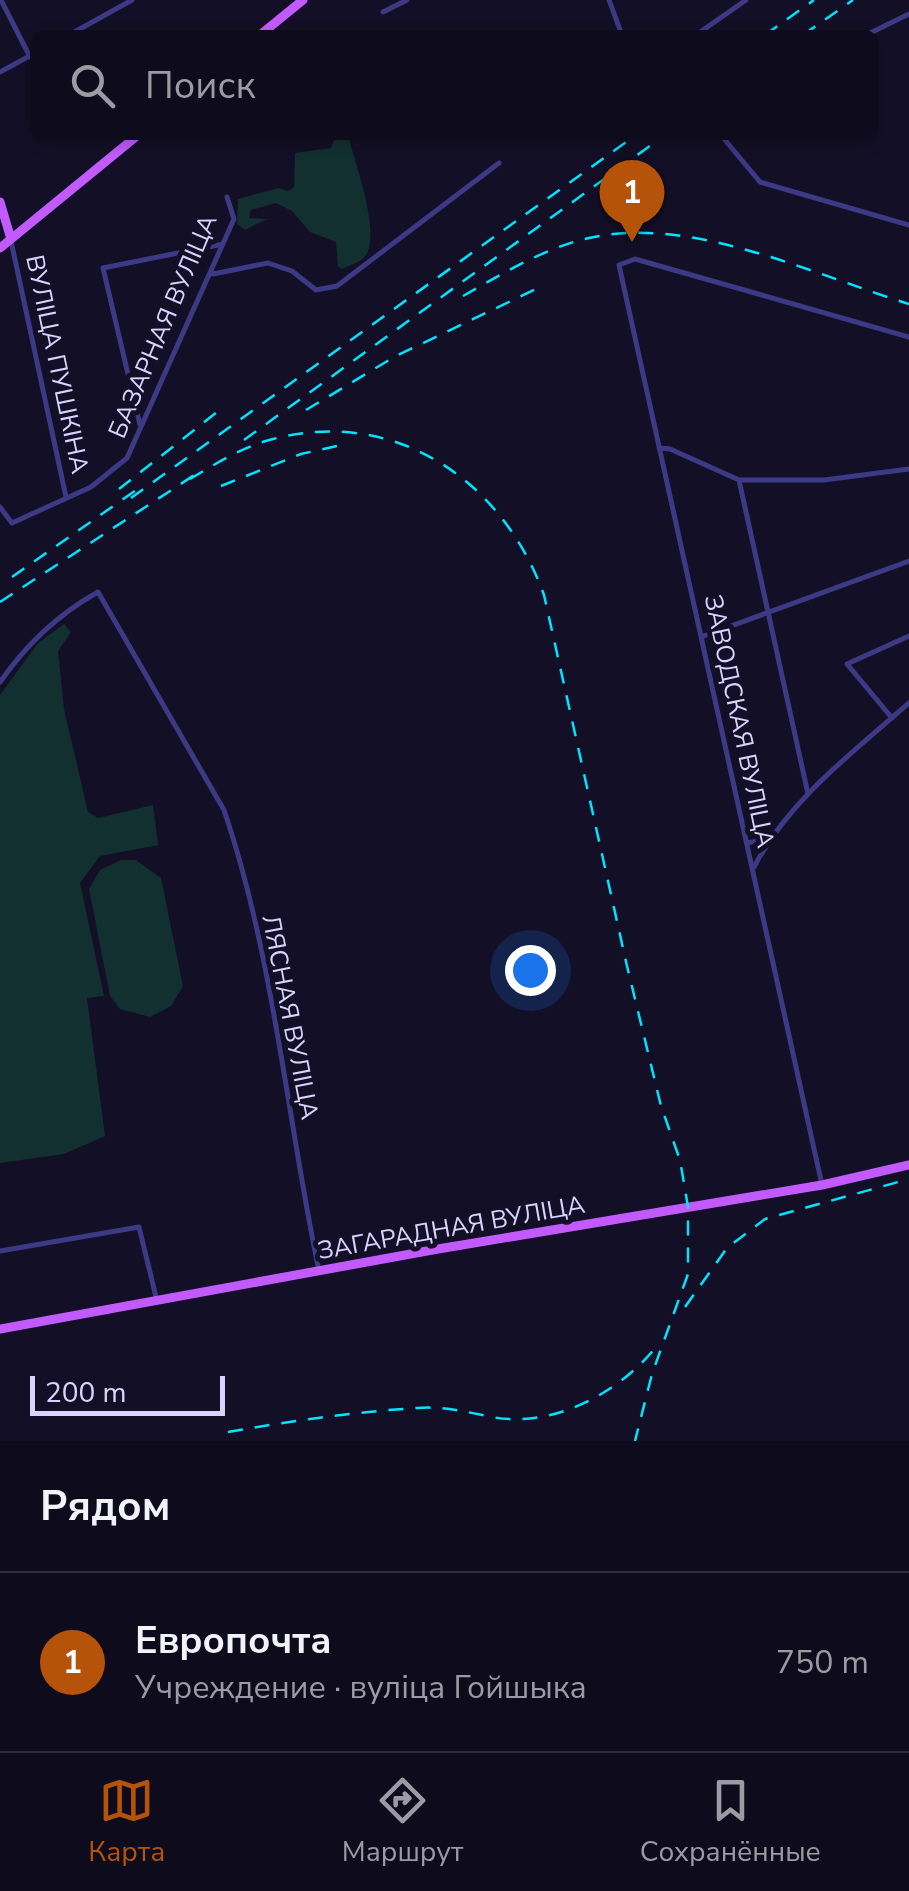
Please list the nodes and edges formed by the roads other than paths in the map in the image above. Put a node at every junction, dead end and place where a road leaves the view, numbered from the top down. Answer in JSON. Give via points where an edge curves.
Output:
{"nodes":[{"id":1,"x":1,"y":0,"type":"edge"},
{"id":2,"x":132,"y":0,"type":"edge"},
{"id":3,"x":303,"y":0,"type":"edge"},
{"id":4,"x":407,"y":0,"type":"edge"},
{"id":5,"x":609,"y":0,"type":"edge"},
{"id":6,"x":746,"y":0,"type":"edge"},
{"id":7,"x":383,"y":12,"type":"dead end"},
{"id":8,"x":909,"y":14,"type":"edge"},
{"id":9,"x":77,"y":30,"type":"edge"},
{"id":10,"x":266,"y":30,"type":"edge"},
{"id":11,"x":618,"y":30,"type":"edge"},
{"id":12,"x":703,"y":30,"type":"edge"},
{"id":13,"x":876,"y":30,"type":"edge"},
{"id":14,"x":30,"y":51,"type":"edge"},
{"id":15,"x":30,"y":56,"type":"edge"},
{"id":16,"x":0,"y":72,"type":"edge"},
{"id":17,"x":132,"y":140,"type":"edge"},
{"id":18,"x":730,"y":140,"type":"edge"},
{"id":19,"x":499,"y":163,"type":"dead end"},
{"id":20,"x":226,"y":197,"type":"dead end"},
{"id":21,"x":1,"y":208,"type":"edge"},
{"id":22,"x":909,"y":225,"type":"edge"},
{"id":23,"x":11,"y":239,"type":"junction"},
{"id":24,"x":224,"y":244,"type":"junction"},
{"id":25,"x":0,"y":248,"type":"edge"},
{"id":26,"x":210,"y":275,"type":"junction"},
{"id":27,"x":909,"y":337,"type":"edge"},
{"id":28,"x":141,"y":428,"type":"junction"},
{"id":29,"x":659,"y":448,"type":"junction"},
{"id":30,"x":909,"y":469,"type":"edge"},
{"id":31,"x":740,"y":480,"type":"junction"},
{"id":32,"x":66,"y":498,"type":"junction"},
{"id":33,"x":0,"y":507,"type":"edge"},
{"id":34,"x":909,"y":560,"type":"edge"},
{"id":35,"x":770,"y":616,"type":"junction"},
{"id":36,"x":909,"y":636,"type":"edge"},
{"id":37,"x":701,"y":637,"type":"junction"},
{"id":38,"x":0,"y":682,"type":"edge"},
{"id":39,"x":909,"y":704,"type":"edge"},
{"id":40,"x":892,"y":718,"type":"junction"},
{"id":41,"x":808,"y":794,"type":"junction"},
{"id":42,"x":769,"y":838,"type":"junction"},
{"id":43,"x":747,"y":843,"type":"junction"},
{"id":44,"x":752,"y":870,"type":"junction"},
{"id":45,"x":909,"y":1165,"type":"edge"},
{"id":46,"x":822,"y":1185,"type":"junction"},
{"id":47,"x":0,"y":1252,"type":"edge"},
{"id":48,"x":319,"y":1271,"type":"junction"},
{"id":49,"x":157,"y":1301,"type":"junction"},
{"id":50,"x":0,"y":1330,"type":"edge"}],
"edges":[{"from":1,"to":14,"type":"street"},
{"from":2,"to":9,"type":"street"},
{"from":3,"to":10,"type":"main road"},
{"from":4,"to":7,"type":"street"},
{"from":5,"to":11,"type":"street"},
{"from":6,"to":12,"type":"street"},
{"from":8,"to":13,"type":"street"},
{"from":15,"to":16,"type":"street"},
{"from":17,"to":23,"type":"main road"},
{"from":18,"to":22,"type":"street","via":[[760,182]]},
{"from":19,"to":26,"type":"street","via":[[337,286],[316,290],[292,270],[268,263]]},
{"from":20,"to":24,"type":"street","name":"БАЗАРНАЯ ВУЛІЦА","via":[[234,219]]},
{"from":21,"to":23,"type":"main road"},
{"from":23,"to":25,"type":"main road"},
{"from":23,"to":32,"type":"street","name":"ВУЛІЦА ПУШКІНА"},
{"from":24,"to":26,"type":"street","name":"БАЗАРНАЯ ВУЛІЦА"},
{"from":24,"to":28,"type":"street","via":[[103,268]]},
{"from":26,"to":28,"type":"street","name":"БАЗАРНАЯ ВУЛІЦА"},
{"from":27,"to":29,"type":"street","name":"ЗАВОДСКАЯ ВУЛІЦА","via":[[635,259],[619,265]]},
{"from":28,"to":32,"type":"street","name":"БАЗАРНАЯ ВУЛІЦА","via":[[118,468]]},
{"from":29,"to":31,"type":"street"},
{"from":29,"to":37,"type":"street","name":"ЗАВОДСКАЯ ВУЛІЦА"},
{"from":30,"to":31,"type":"street","via":[[824,480]]},
{"from":31,"to":35,"type":"street"},
{"from":32,"to":33,"type":"street","name":"БАЗАРНАЯ ВУЛІЦА","via":[[12,523]]},
{"from":34,"to":35,"type":"street"},
{"from":35,"to":37,"type":"street"},
{"from":35,"to":41,"type":"street"},
{"from":36,"to":40,"type":"street","via":[[847,664]]},
{"from":37,"to":43,"type":"street","name":"ЗАВОДСКАЯ ВУЛІЦА"},
{"from":38,"to":48,"type":"street","name":"ЛЯСНАЯ ВУЛІЦА","via":[[40,633],[98,592],[205,778],[236,844]]},
{"from":39,"to":40,"type":"street"},
{"from":40,"to":41,"type":"street"},
{"from":41,"to":42,"type":"street"},
{"from":42,"to":43,"type":"street"},
{"from":42,"to":44,"type":"street"},
{"from":43,"to":44,"type":"street","name":"ЗАВОДСКАЯ ВУЛІЦА"},
{"from":44,"to":46,"type":"street","name":"ЗАВОДСКАЯ ВУЛІЦА"},
{"from":45,"to":46,"type":"main road","name":"ЗАГАРАДНАЯ ВУЛІЦА"},
{"from":46,"to":48,"type":"main road","name":"ЗАГАРАДНАЯ ВУЛІЦА"},
{"from":47,"to":49,"type":"street","via":[[139,1227]]},
{"from":48,"to":49,"type":"main road","name":"ЗАГАРАДНАЯ ВУЛІЦА"},
{"from":49,"to":50,"type":"main road","name":"ЗАГАРАДНАЯ ВУЛІЦА"}]}
